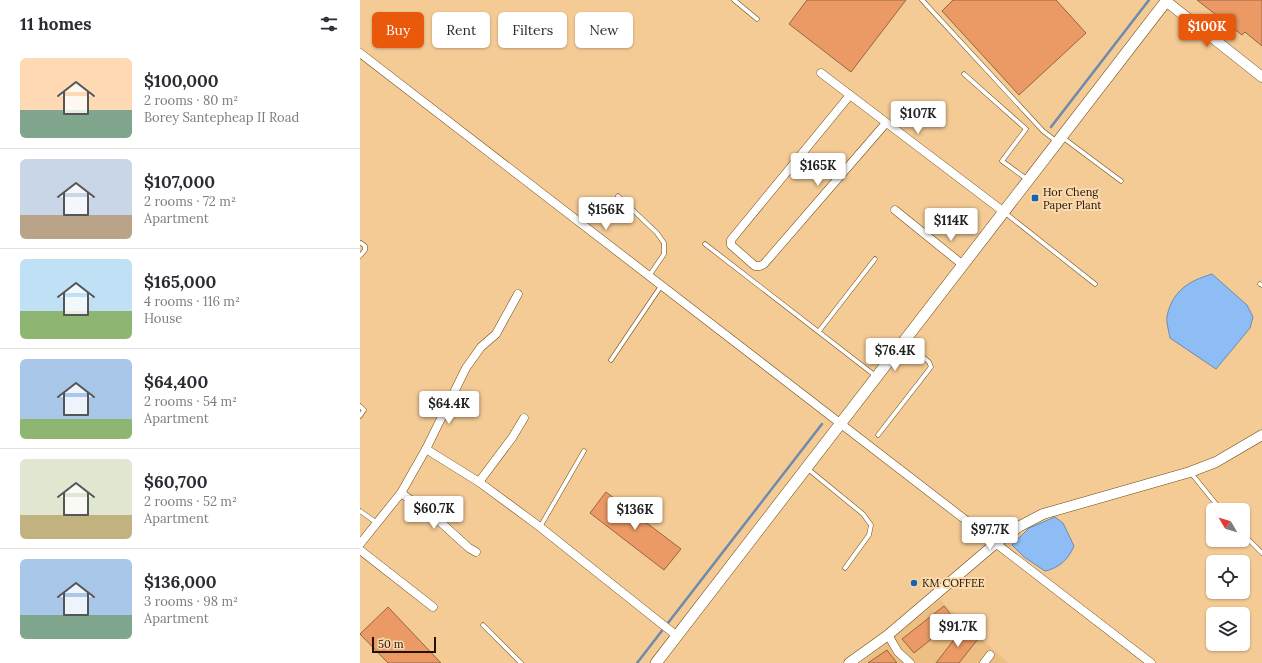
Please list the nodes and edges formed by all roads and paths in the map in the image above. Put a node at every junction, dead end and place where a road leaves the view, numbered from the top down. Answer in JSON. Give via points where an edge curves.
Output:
{"nodes":[{"id":1,"x":734,"y":0,"type":"edge"},
{"id":2,"x":922,"y":0,"type":"edge"},
{"id":3,"x":1166,"y":0,"type":"edge"},
{"id":4,"x":757,"y":19,"type":"dead end"},
{"id":5,"x":360,"y":54,"type":"edge"},
{"id":6,"x":821,"y":73,"type":"dead end"},
{"id":7,"x":964,"y":74,"type":"dead end"},
{"id":8,"x":1262,"y":77,"type":"edge"},
{"id":9,"x":850,"y":95,"type":"junction"},
{"id":10,"x":886,"y":122,"type":"junction"},
{"id":11,"x":1060,"y":140,"type":"junction"},
{"id":12,"x":1028,"y":180,"type":"junction"},
{"id":13,"x":1121,"y":181,"type":"dead end"},
{"id":14,"x":618,"y":196,"type":"dead end"},
{"id":15,"x":895,"y":210,"type":"dead end"},
{"id":16,"x":1004,"y":212,"type":"junction"},
{"id":17,"x":361,"y":243,"type":"edge"},
{"id":18,"x":705,"y":244,"type":"dead end"},
{"id":19,"x":360,"y":256,"type":"edge"},
{"id":20,"x":875,"y":259,"type":"dead end"},
{"id":21,"x":963,"y":265,"type":"junction"},
{"id":22,"x":649,"y":277,"type":"junction"},
{"id":23,"x":1095,"y":284,"type":"dead end"},
{"id":24,"x":661,"y":286,"type":"junction"},
{"id":25,"x":518,"y":294,"type":"dead end"},
{"id":26,"x":819,"y":331,"type":"junction"},
{"id":27,"x":904,"y":341,"type":"junction"},
{"id":28,"x":611,"y":360,"type":"dead end"},
{"id":29,"x":877,"y":377,"type":"junction"},
{"id":30,"x":360,"y":406,"type":"edge"},
{"id":31,"x":360,"y":416,"type":"edge"},
{"id":32,"x":524,"y":418,"type":"dead end"},
{"id":33,"x":840,"y":424,"type":"junction"},
{"id":34,"x":1262,"y":435,"type":"edge"},
{"id":35,"x":878,"y":436,"type":"dead end"},
{"id":36,"x":426,"y":450,"type":"junction"},
{"id":37,"x":584,"y":452,"type":"dead end"},
{"id":38,"x":806,"y":468,"type":"junction"},
{"id":39,"x":1190,"y":472,"type":"junction"},
{"id":40,"x":479,"y":482,"type":"junction"},
{"id":41,"x":401,"y":493,"type":"junction"},
{"id":42,"x":1215,"y":503,"type":"edge"},
{"id":43,"x":360,"y":511,"type":"edge"},
{"id":44,"x":377,"y":524,"type":"junction"},
{"id":45,"x":540,"y":527,"type":"junction"},
{"id":46,"x":1250,"y":541,"type":"edge"},
{"id":47,"x":996,"y":543,"type":"junction"},
{"id":48,"x":360,"y":544,"type":"edge"},
{"id":49,"x":360,"y":550,"type":"edge"},
{"id":50,"x":476,"y":552,"type":"dead end"},
{"id":51,"x":1262,"y":553,"type":"edge"},
{"id":52,"x":845,"y":568,"type":"dead end"},
{"id":53,"x":433,"y":607,"type":"dead end"},
{"id":54,"x":483,"y":625,"type":"dead end"},
{"id":55,"x":673,"y":633,"type":"junction"},
{"id":56,"x":888,"y":635,"type":"junction"},
{"id":57,"x":990,"y":655,"type":"dead end"},
{"id":58,"x":521,"y":663,"type":"edge"},
{"id":59,"x":656,"y":663,"type":"edge"},
{"id":60,"x":849,"y":663,"type":"edge"},
{"id":61,"x":909,"y":663,"type":"edge"},
{"id":62,"x":984,"y":663,"type":"edge"},
{"id":63,"x":1151,"y":663,"type":"edge"}],
"edges":[{"from":1,"to":4,"type":"lane"},
{"from":2,"to":11,"type":"lane","via":[[1043,131]]},
{"from":3,"to":8,"type":"street"},
{"from":3,"to":11,"type":"main road"},
{"from":5,"to":22,"type":"street"},
{"from":6,"to":9,"type":"street"},
{"from":7,"to":12,"type":"lane","via":[[1026,129],[1002,161]]},
{"from":9,"to":10,"type":"street"},
{"from":9,"to":10,"type":"street","via":[[731,240],[731,245],[755,266],[764,264]]},
{"from":10,"to":16,"type":"street"},
{"from":11,"to":12,"type":"main road"},
{"from":11,"to":13,"type":"lane"},
{"from":12,"to":16,"type":"main road"},
{"from":14,"to":22,"type":"lane","via":[[664,243],[664,254]]},
{"from":15,"to":21,"type":"street"},
{"from":16,"to":21,"type":"main road"},
{"from":16,"to":23,"type":"lane"},
{"from":17,"to":19,"type":"lane","via":[[365,250]]},
{"from":18,"to":26,"type":"lane"},
{"from":20,"to":26,"type":"lane"},
{"from":21,"to":27,"type":"main road"},
{"from":22,"to":24,"type":"street"},
{"from":24,"to":28,"type":"lane"},
{"from":24,"to":33,"type":"street"},
{"from":25,"to":36,"type":"street","via":[[496,334],[481,347],[466,368]]},
{"from":26,"to":29,"type":"lane"},
{"from":27,"to":29,"type":"main road"},
{"from":27,"to":35,"type":"lane","via":[[931,366]]},
{"from":29,"to":33,"type":"main road"},
{"from":30,"to":31,"type":"lane","via":[[364,410]]},
{"from":32,"to":40,"type":"street"},
{"from":33,"to":38,"type":"main road"},
{"from":33,"to":47,"type":"street"},
{"from":34,"to":39,"type":"street","via":[[1216,462]]},
{"from":36,"to":40,"type":"street"},
{"from":36,"to":41,"type":"street"},
{"from":37,"to":45,"type":"lane"},
{"from":38,"to":52,"type":"lane","via":[[863,514],[871,525],[869,535]]},
{"from":38,"to":55,"type":"main road"},
{"from":39,"to":42,"type":"lane"},
{"from":39,"to":47,"type":"street","via":[[1044,514],[1020,526]]},
{"from":40,"to":45,"type":"street"},
{"from":41,"to":44,"type":"street"},
{"from":41,"to":50,"type":"street"},
{"from":43,"to":44,"type":"lane"},
{"from":44,"to":48,"type":"street"},
{"from":45,"to":55,"type":"street"},
{"from":46,"to":51,"type":"lane"},
{"from":47,"to":56,"type":"street"},
{"from":47,"to":63,"type":"street"},
{"from":49,"to":53,"type":"street"},
{"from":54,"to":58,"type":"lane"},
{"from":55,"to":59,"type":"main road"},
{"from":56,"to":60,"type":"street"},
{"from":56,"to":61,"type":"street","via":[[898,652]]},
{"from":57,"to":62,"type":"street"}]}
